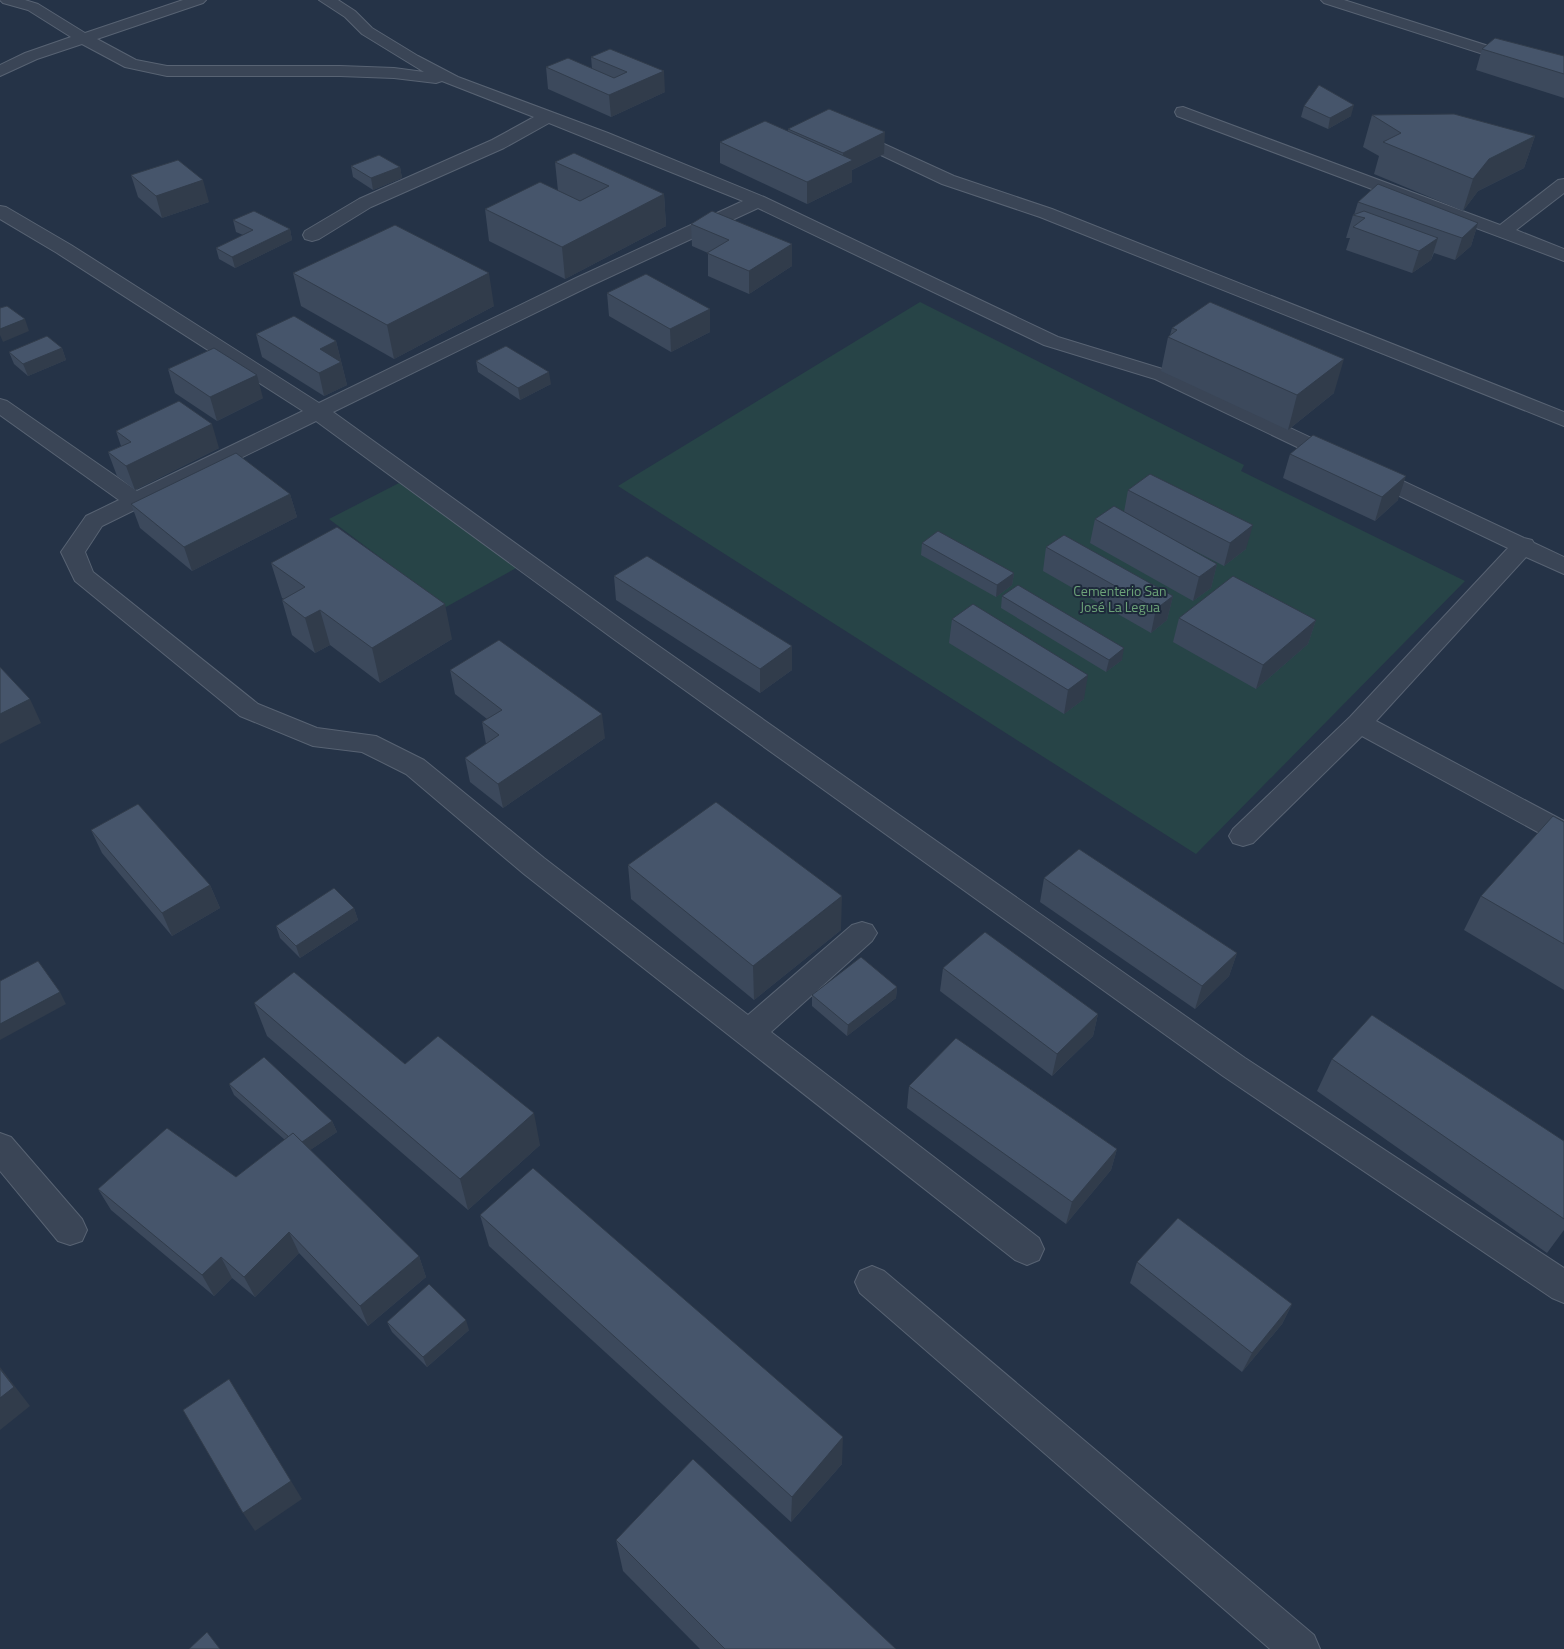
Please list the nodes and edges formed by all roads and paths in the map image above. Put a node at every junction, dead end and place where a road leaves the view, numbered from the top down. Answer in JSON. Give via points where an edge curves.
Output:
{"nodes":[{"id":1,"x":8,"y":0,"type":"edge"},
{"id":2,"x":327,"y":0,"type":"edge"},
{"id":3,"x":1330,"y":0,"type":"edge"},
{"id":4,"x":187,"y":2,"type":"edge"},
{"id":5,"x":83,"y":38,"type":"junction"},
{"id":6,"x":0,"y":71,"type":"edge"},
{"id":7,"x":1564,"y":76,"type":"edge"},
{"id":8,"x":452,"y":80,"type":"junction"},
{"id":9,"x":1183,"y":112,"type":"dead end"},
{"id":10,"x":548,"y":116,"type":"junction"},
{"id":11,"x":838,"y":128,"type":"edge"},
{"id":12,"x":1564,"y":184,"type":"edge"},
{"id":13,"x":758,"y":201,"type":"junction"},
{"id":14,"x":0,"y":211,"type":"edge"},
{"id":15,"x":1502,"y":232,"type":"junction"},
{"id":16,"x":312,"y":235,"type":"dead end"},
{"id":17,"x":1564,"y":255,"type":"edge"},
{"id":18,"x":0,"y":405,"type":"edge"},
{"id":19,"x":319,"y":412,"type":"junction"},
{"id":20,"x":1564,"y":420,"type":"edge"},
{"id":21,"x":136,"y":501,"type":"junction"},
{"id":22,"x":1524,"y":545,"type":"junction"},
{"id":23,"x":1564,"y":566,"type":"edge"},
{"id":24,"x":1359,"y":723,"type":"junction"},
{"id":25,"x":1564,"y":834,"type":"edge"},
{"id":26,"x":1242,"y":836,"type":"dead end"},
{"id":27,"x":862,"y":933,"type":"dead end"},
{"id":28,"x":749,"y":1033,"type":"junction"},
{"id":29,"x":0,"y":1147,"type":"edge"},
{"id":30,"x":70,"y":1230,"type":"dead end"},
{"id":31,"x":1027,"y":1249,"type":"dead end"},
{"id":32,"x":872,"y":1282,"type":"dead end"},
{"id":33,"x":1564,"y":1287,"type":"edge"},
{"id":34,"x":1300,"y":1649,"type":"edge"}],
"edges":[{"from":1,"to":5,"type":"street","via":[[33,7]]},
{"from":2,"to":8,"type":"street","via":[[350,14],[367,31]]},
{"from":3,"to":7,"type":"street"},
{"from":4,"to":5,"type":"street"},
{"from":5,"to":6,"type":"street"},
{"from":5,"to":8,"type":"street","via":[[131,64],[167,71],[340,71]]},
{"from":8,"to":10,"type":"street"},
{"from":9,"to":15,"type":"street"},
{"from":10,"to":13,"type":"street"},
{"from":10,"to":16,"type":"street","via":[[498,144],[365,204]]},
{"from":11,"to":20,"type":"street","via":[[948,180],[1046,213]]},
{"from":12,"to":15,"type":"street"},
{"from":13,"to":19,"type":"street","via":[[583,282]]},
{"from":13,"to":22,"type":"street","via":[[1051,341],[1162,375]]},
{"from":14,"to":19,"type":"street","via":[[73,254]]},
{"from":15,"to":17,"type":"street"},
{"from":18,"to":21,"type":"street"},
{"from":19,"to":21,"type":"street"},
{"from":19,"to":33,"type":"street","via":[[624,634],[1234,1067]]},
{"from":21,"to":28,"type":"street","via":[[94,521],[73,552],[83,576],[250,710],[313,737],[366,743],[415,767],[534,866]]},
{"from":22,"to":23,"type":"street"},
{"from":22,"to":24,"type":"street"},
{"from":24,"to":25,"type":"street"},
{"from":24,"to":26,"type":"street"},
{"from":27,"to":28,"type":"street"},
{"from":28,"to":31,"type":"street"},
{"from":29,"to":30,"type":"street"},
{"from":32,"to":34,"type":"street"}]}
